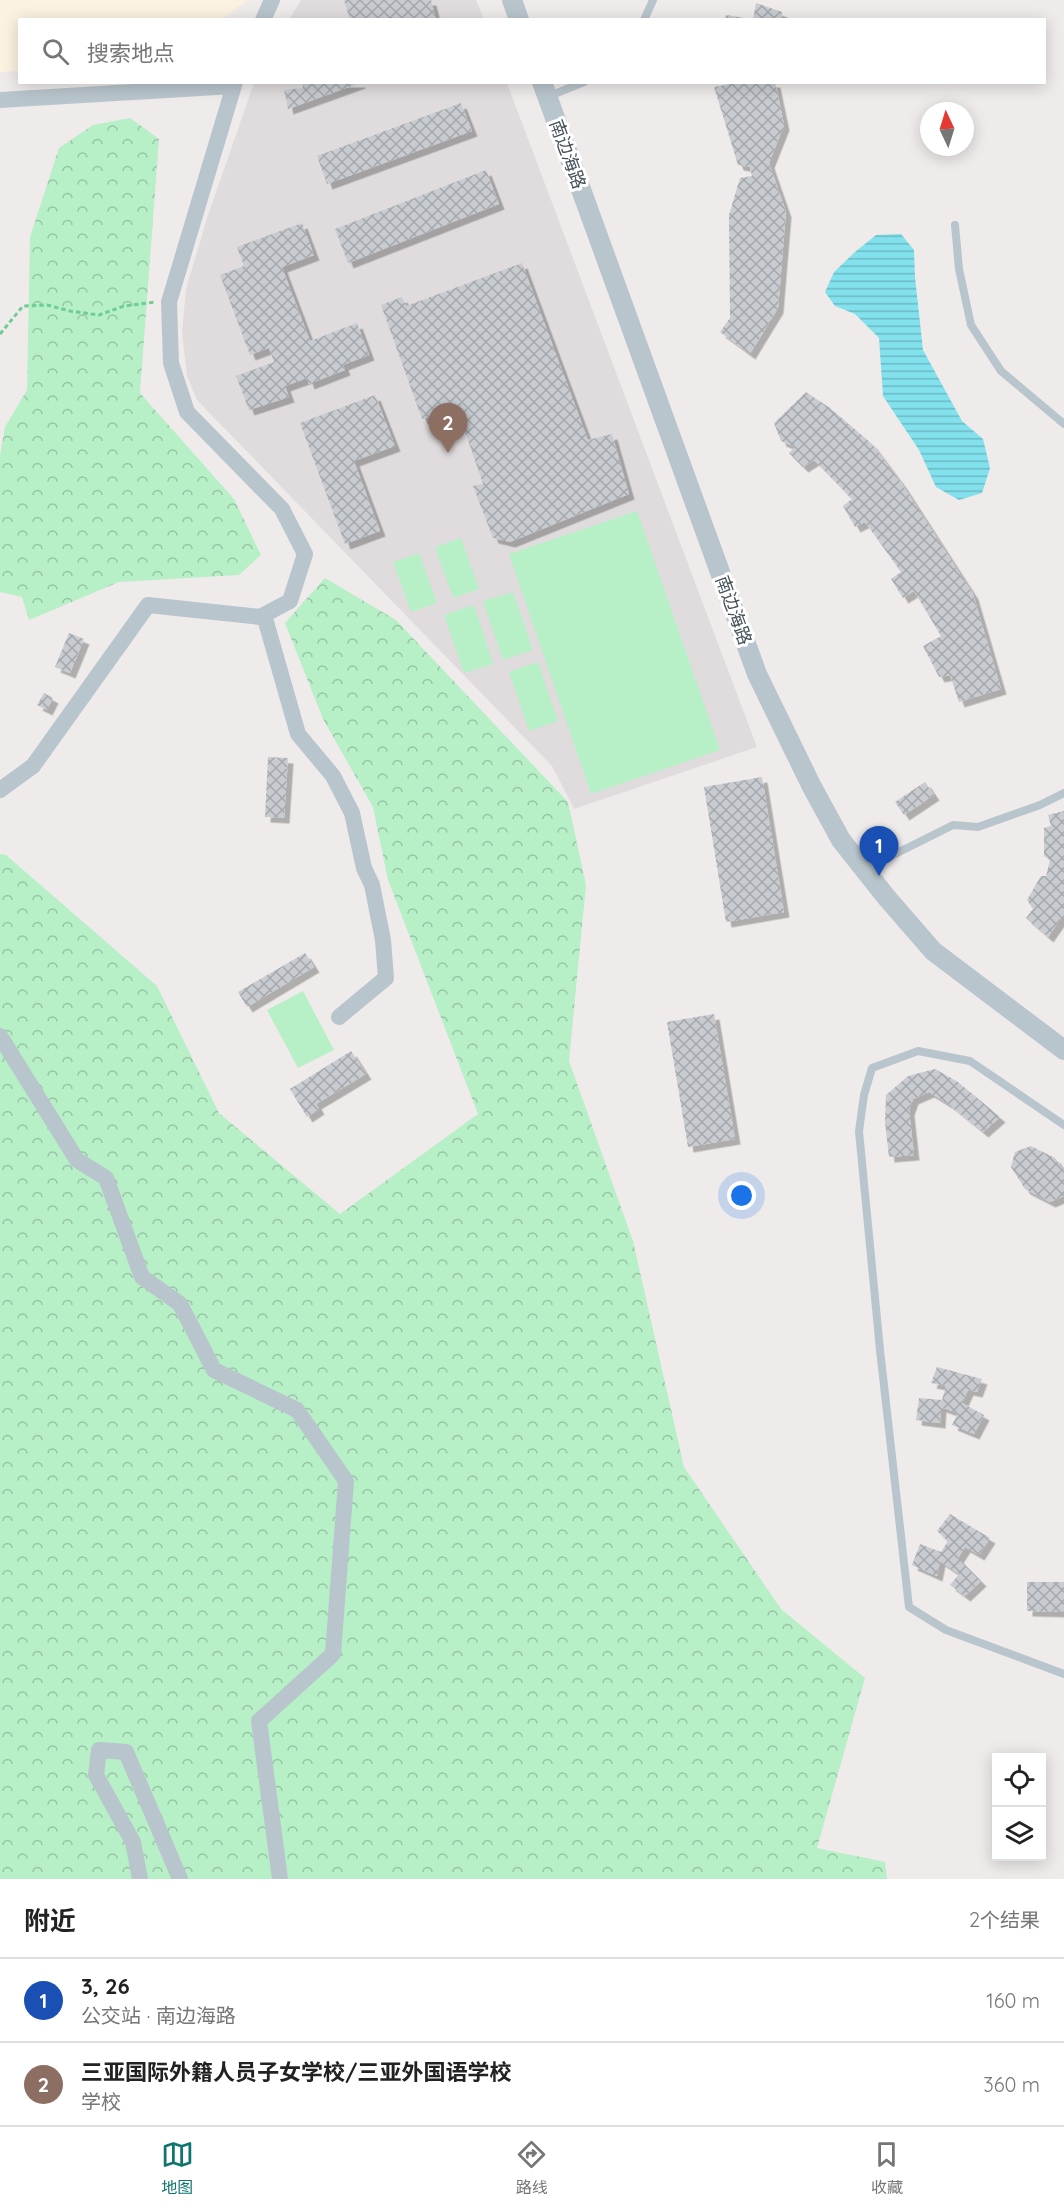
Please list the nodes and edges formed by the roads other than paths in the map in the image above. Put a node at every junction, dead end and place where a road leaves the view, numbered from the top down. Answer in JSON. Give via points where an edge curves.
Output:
{"nodes":[{"id":1,"x":272,"y":0,"type":"edge"},
{"id":2,"x":512,"y":0,"type":"edge"},
{"id":3,"x":653,"y":0,"type":"edge"},
{"id":4,"x":264,"y":18,"type":"edge"},
{"id":5,"x":518,"y":18,"type":"edge"},
{"id":6,"x":645,"y":18,"type":"edge"},
{"id":7,"x":234,"y":84,"type":"edge"},
{"id":8,"x":574,"y":84,"type":"edge"},
{"id":9,"x":544,"y":90,"type":"edge"},
{"id":10,"x":0,"y":99,"type":"edge"},
{"id":11,"x":955,"y":225,"type":"dead end"},
{"id":12,"x":1064,"y":424,"type":"edge"},
{"id":13,"x":264,"y":615,"type":"junction"},
{"id":14,"x":0,"y":789,"type":"edge"},
{"id":15,"x":1064,"y":793,"type":"edge"},
{"id":16,"x":864,"y":869,"type":"junction"},
{"id":17,"x":339,"y":1017,"type":"dead end"},
{"id":18,"x":0,"y":1036,"type":"edge"},
{"id":19,"x":1064,"y":1050,"type":"edge"},
{"id":20,"x":1064,"y":1125,"type":"edge"},
{"id":21,"x":1064,"y":1674,"type":"edge"},
{"id":22,"x":140,"y":1879,"type":"edge"},
{"id":23,"x":180,"y":1879,"type":"edge"},
{"id":24,"x":280,"y":1879,"type":"edge"}],
"edges":[{"from":1,"to":4,"type":"street"},
{"from":2,"to":5,"type":"street"},
{"from":3,"to":6,"type":"lane"},
{"from":7,"to":10,"type":"street"},
{"from":7,"to":13,"type":"street","via":[[169,302],[171,363],[188,412],[282,509],[305,554],[290,601]]},
{"from":8,"to":9,"type":"lane"},
{"from":9,"to":16,"type":"street","name":"南边海路","via":[[757,674],[841,840]]},
{"from":11,"to":12,"type":"lane","via":[[959,269],[971,325],[1001,371]]},
{"from":13,"to":14,"type":"street","via":[[148,605],[33,766]]},
{"from":13,"to":17,"type":"street","via":[[298,734],[333,776],[352,813],[383,940],[386,978]]},
{"from":15,"to":16,"type":"lane","via":[[978,827],[952,825]]},
{"from":16,"to":19,"type":"street","name":"南边海路","via":[[933,951]]},
{"from":18,"to":24,"type":"street","via":[[77,1160],[106,1178],[142,1277],[180,1304],[214,1370],[297,1410],[346,1481],[333,1654],[259,1721]]},
{"from":20,"to":21,"type":"lane","via":[[970,1061],[918,1051],[872,1068],[859,1131],[909,1607],[946,1630]]},
{"from":22,"to":23,"type":"street","via":[[134,1842],[96,1775],[99,1750],[126,1752]]}]}
